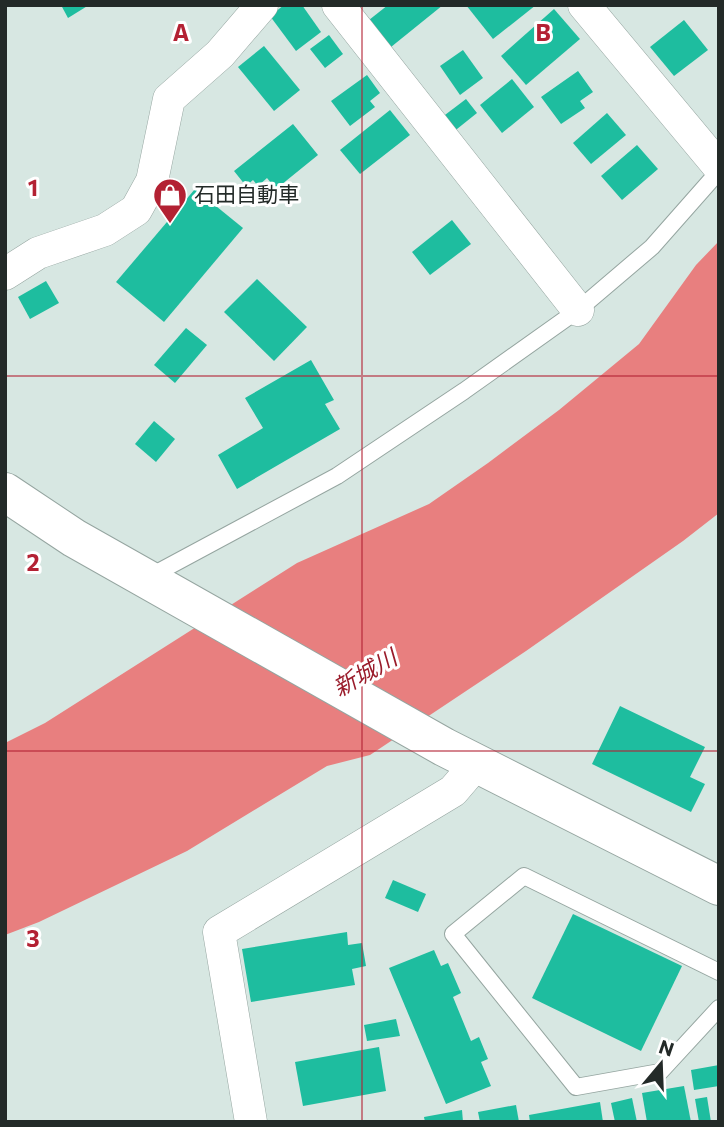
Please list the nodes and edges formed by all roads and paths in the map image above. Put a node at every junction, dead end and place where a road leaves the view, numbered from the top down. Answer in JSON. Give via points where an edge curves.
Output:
{"nodes":[{"id":1,"x":262,"y":5,"type":"edge"},
{"id":2,"x":338,"y":5,"type":"edge"},
{"id":3,"x":584,"y":5,"type":"edge"},
{"id":4,"x":719,"y":169,"type":"edge"},
{"id":5,"x":5,"y":274,"type":"edge"},
{"id":6,"x":578,"y":310,"type":"junction"},
{"id":7,"x":5,"y":492,"type":"edge"},
{"id":8,"x":153,"y":582,"type":"junction"},
{"id":9,"x":460,"y":755,"type":"junction"},
{"id":10,"x":719,"y":886,"type":"edge"},
{"id":11,"x":719,"y":972,"type":"edge"},
{"id":12,"x":719,"y":1008,"type":"edge"},
{"id":13,"x":251,"y":1122,"type":"edge"}],
"edges":[{"from":1,"to":5,"type":"street","via":[[220,54],[169,99],[152,181],[136,210],[105,230],[38,253]]},
{"from":2,"to":6,"type":"street"},
{"from":3,"to":4,"type":"street"},
{"from":4,"to":6,"type":"lane","via":[[652,247]]},
{"from":6,"to":8,"type":"lane","via":[[337,476]]},
{"from":7,"to":8,"type":"street"},
{"from":8,"to":9,"type":"street"},
{"from":9,"to":10,"type":"street"},
{"from":9,"to":13,"type":"street","via":[[453,791],[219,932]]},
{"from":11,"to":12,"type":"lane","via":[[524,876],[453,934],[576,1087],[660,1072]]}]}
